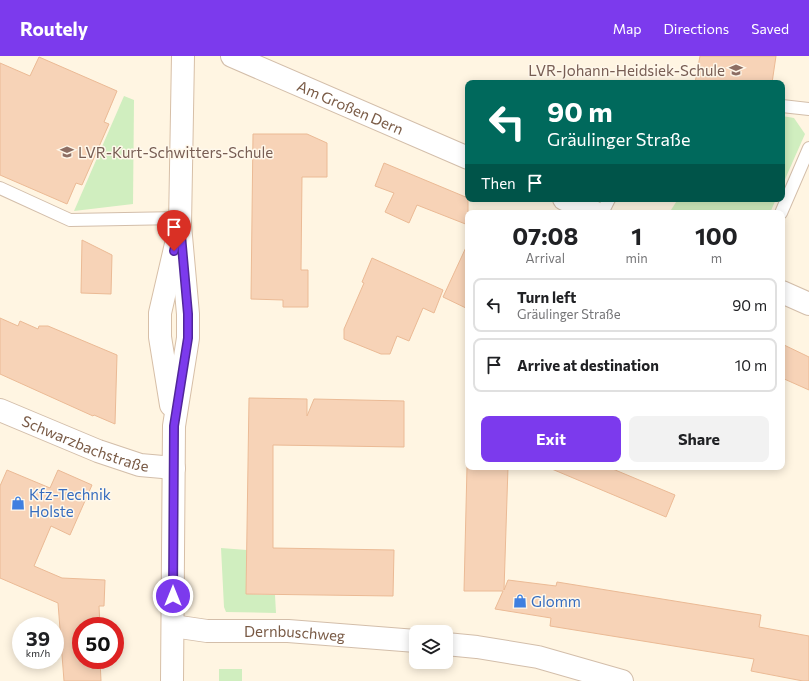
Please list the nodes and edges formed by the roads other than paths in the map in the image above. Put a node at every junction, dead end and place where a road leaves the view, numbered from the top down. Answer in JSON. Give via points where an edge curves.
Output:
{"nodes":[{"id":1,"x":182,"y":56,"type":"edge"},
{"id":2,"x":232,"y":56,"type":"edge"},
{"id":3,"x":785,"y":106,"type":"edge"},
{"id":4,"x":809,"y":109,"type":"edge"},
{"id":5,"x":809,"y":148,"type":"edge"},
{"id":6,"x":465,"y":157,"type":"edge"},
{"id":7,"x":0,"y":188,"type":"edge"},
{"id":8,"x":571,"y":202,"type":"edge"},
{"id":9,"x":589,"y":210,"type":"edge"},
{"id":10,"x":782,"y":210,"type":"edge"},
{"id":11,"x":180,"y":221,"type":"junction"},
{"id":12,"x":785,"y":293,"type":"edge"},
{"id":13,"x":809,"y":304,"type":"edge"},
{"id":14,"x":0,"y":410,"type":"edge"},
{"id":15,"x":174,"y":468,"type":"junction"},
{"id":16,"x":173,"y":626,"type":"junction"},
{"id":17,"x":409,"y":641,"type":"edge"},
{"id":18,"x":453,"y":645,"type":"edge"},
{"id":19,"x":172,"y":681,"type":"edge"},
{"id":20,"x":622,"y":681,"type":"edge"}],
"edges":[{"from":1,"to":11,"type":"street"},
{"from":2,"to":6,"type":"street","name":"Am Großen Dern"},
{"from":3,"to":4,"type":"lane"},
{"from":5,"to":10,"type":"lane"},
{"from":7,"to":11,"type":"lane","via":[[70,220]]},
{"from":8,"to":9,"type":"street"},
{"from":11,"to":15,"type":"street","via":[[188,338],[174,426]]},
{"from":12,"to":13,"type":"street"},
{"from":14,"to":15,"type":"street","name":"Schwarzbachstraße","via":[[98,451],[140,465]]},
{"from":15,"to":16,"type":"street"},
{"from":16,"to":17,"type":"street","name":"Dernbuschweg","via":[[207,631],[288,632]]},
{"from":16,"to":19,"type":"street"},
{"from":18,"to":20,"type":"street","via":[[538,657]]}]}
